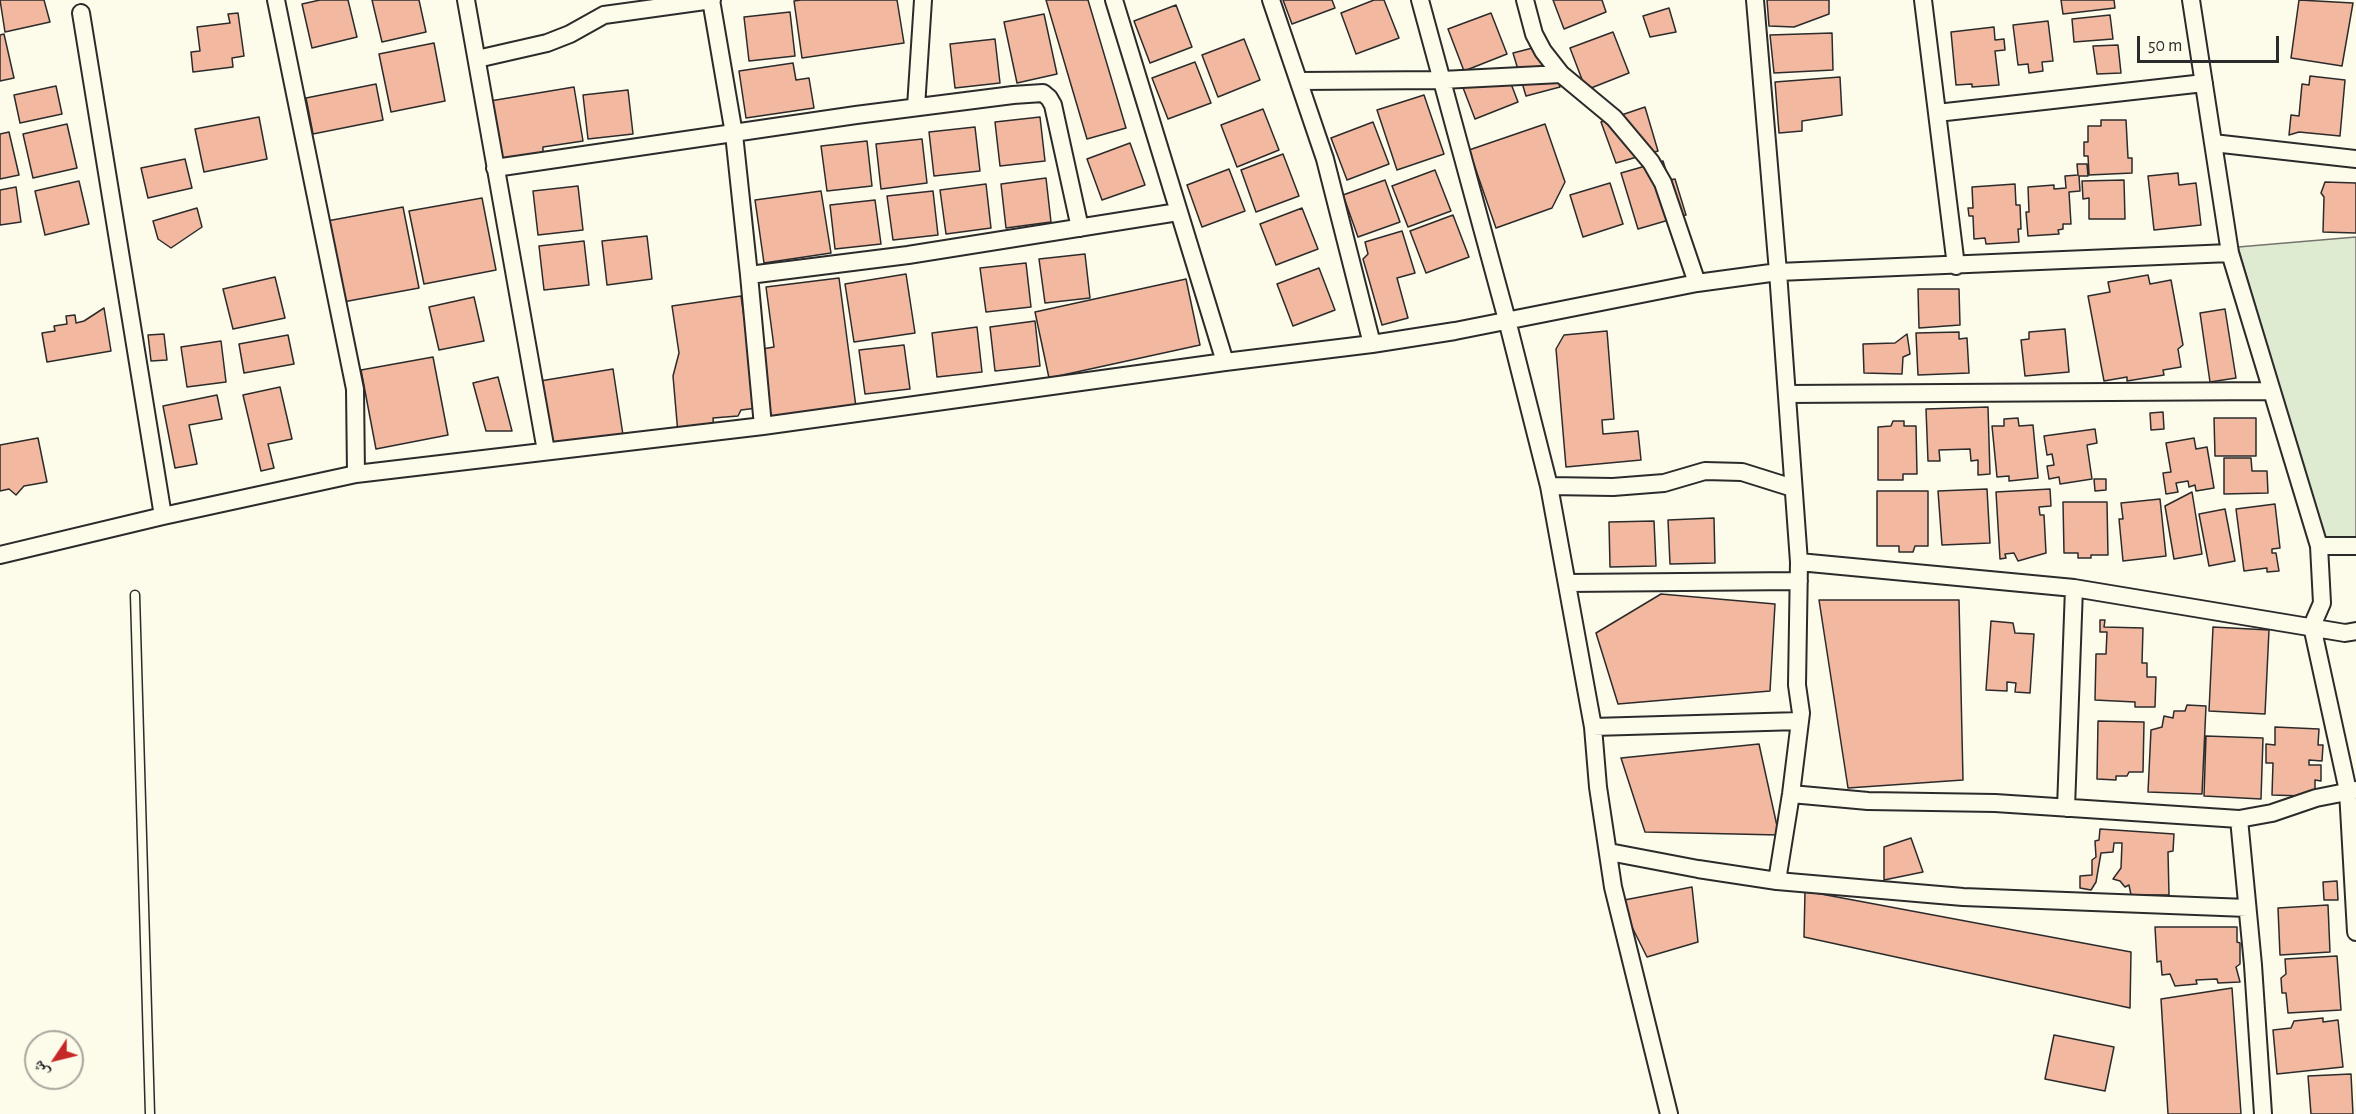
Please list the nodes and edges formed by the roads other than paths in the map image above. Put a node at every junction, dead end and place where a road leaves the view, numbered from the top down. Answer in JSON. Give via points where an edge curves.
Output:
{"nodes":[{"id":1,"x":276,"y":0,"type":"edge"},
{"id":2,"x":466,"y":0,"type":"edge"},
{"id":3,"x":712,"y":0,"type":"edge"},
{"id":4,"x":923,"y":0,"type":"edge"},
{"id":5,"x":1114,"y":0,"type":"edge"},
{"id":6,"x":1271,"y":0,"type":"edge"},
{"id":7,"x":1420,"y":0,"type":"edge"},
{"id":8,"x":1525,"y":0,"type":"edge"},
{"id":9,"x":1755,"y":0,"type":"edge"},
{"id":10,"x":1923,"y":0,"type":"edge"},
{"id":11,"x":2191,"y":0,"type":"edge"},
{"id":12,"x":81,"y":13,"type":"dead end"},
{"id":13,"x":477,"y":59,"type":"junction"},
{"id":14,"x":1561,"y":74,"type":"junction"},
{"id":15,"x":1442,"y":80,"type":"junction"},
{"id":16,"x":1300,"y":81,"type":"junction"},
{"id":17,"x":2204,"y":82,"type":"junction"},
{"id":18,"x":916,"y":107,"type":"junction"},
{"id":19,"x":1937,"y":113,"type":"junction"},
{"id":20,"x":734,"y":134,"type":"junction"},
{"id":21,"x":2213,"y":142,"type":"junction"},
{"id":22,"x":2356,"y":159,"type":"edge"},
{"id":23,"x":495,"y":168,"type":"junction"},
{"id":24,"x":1178,"y":212,"type":"junction"},
{"id":25,"x":1080,"y":228,"type":"junction"},
{"id":26,"x":2230,"y":253,"type":"junction"},
{"id":27,"x":1956,"y":266,"type":"junction"},
{"id":28,"x":1778,"y":272,"type":"junction"},
{"id":29,"x":749,"y":275,"type":"junction"},
{"id":30,"x":1697,"y":283,"type":"junction"},
{"id":31,"x":1507,"y":320,"type":"junction"},
{"id":32,"x":1372,"y":344,"type":"junction"},
{"id":33,"x":1225,"y":362,"type":"junction"},
{"id":34,"x":2272,"y":391,"type":"junction"},
{"id":35,"x":1787,"y":394,"type":"junction"},
{"id":36,"x":763,"y":426,"type":"junction"},
{"id":37,"x":546,"y":451,"type":"junction"},
{"id":38,"x":356,"y":474,"type":"junction"},
{"id":39,"x":1549,"y":486,"type":"junction"},
{"id":40,"x":1793,"y":488,"type":"junction"},
{"id":41,"x":163,"y":516,"type":"junction"},
{"id":42,"x":2319,"y":546,"type":"junction"},
{"id":43,"x":2356,"y":546,"type":"edge"},
{"id":44,"x":0,"y":555,"type":"edge"},
{"id":45,"x":1799,"y":562,"type":"junction"},
{"id":46,"x":1799,"y":580,"type":"junction"},
{"id":47,"x":1567,"y":583,"type":"junction"},
{"id":48,"x":2074,"y":588,"type":"junction"},
{"id":49,"x":135,"y":595,"type":"dead end"},
{"id":50,"x":2312,"y":626,"type":"junction"},
{"id":51,"x":2356,"y":631,"type":"edge"},
{"id":52,"x":1800,"y":721,"type":"junction"},
{"id":53,"x":1593,"y":727,"type":"junction"},
{"id":54,"x":2352,"y":790,"type":"edge"},
{"id":55,"x":1791,"y":794,"type":"junction"},
{"id":56,"x":2066,"y":808,"type":"junction"},
{"id":57,"x":2239,"y":819,"type":"junction"},
{"id":58,"x":1609,"y":852,"type":"junction"},
{"id":59,"x":1777,"y":881,"type":"junction"},
{"id":60,"x":2247,"y":908,"type":"junction"},
{"id":61,"x":2356,"y":932,"type":"edge"},
{"id":62,"x":150,"y":1114,"type":"edge"},
{"id":63,"x":1669,"y":1114,"type":"edge"},
{"id":64,"x":2263,"y":1114,"type":"edge"}],
"edges":[{"from":1,"to":38,"type":"street","via":[[356,389]]},
{"from":2,"to":13,"type":"street"},
{"from":3,"to":13,"type":"street","via":[[604,15],[546,43]]},
{"from":3,"to":20,"type":"street"},
{"from":4,"to":18,"type":"street"},
{"from":5,"to":24,"type":"street"},
{"from":6,"to":16,"type":"street"},
{"from":7,"to":15,"type":"street"},
{"from":8,"to":14,"type":"street","via":[[1537,42]]},
{"from":9,"to":28,"type":"street"},
{"from":10,"to":19,"type":"street"},
{"from":11,"to":17,"type":"street"},
{"from":12,"to":41,"type":"street"},
{"from":13,"to":23,"type":"street"},
{"from":14,"to":15,"type":"street"},
{"from":14,"to":30,"type":"street","via":[[1614,118],[1650,162],[1663,183]]},
{"from":15,"to":16,"type":"street"},
{"from":15,"to":31,"type":"street"},
{"from":16,"to":32,"type":"street","via":[[1342,223]]},
{"from":17,"to":19,"type":"street"},
{"from":17,"to":21,"type":"street"},
{"from":18,"to":20,"type":"street"},
{"from":18,"to":25,"type":"street","via":[[1013,95],[1047,95]]},
{"from":19,"to":27,"type":"street"},
{"from":20,"to":23,"type":"street"},
{"from":20,"to":29,"type":"street"},
{"from":21,"to":22,"type":"street"},
{"from":21,"to":26,"type":"street"},
{"from":23,"to":37,"type":"street"},
{"from":24,"to":25,"type":"street"},
{"from":24,"to":33,"type":"street"},
{"from":25,"to":29,"type":"street"},
{"from":26,"to":27,"type":"street"},
{"from":26,"to":34,"type":"street"},
{"from":27,"to":28,"type":"street"},
{"from":28,"to":30,"type":"street"},
{"from":28,"to":35,"type":"street"},
{"from":29,"to":36,"type":"street"},
{"from":30,"to":31,"type":"street"},
{"from":31,"to":32,"type":"street"},
{"from":31,"to":39,"type":"street"},
{"from":32,"to":33,"type":"street"},
{"from":33,"to":36,"type":"street"},
{"from":34,"to":35,"type":"street"},
{"from":34,"to":42,"type":"street"},
{"from":35,"to":40,"type":"street"},
{"from":36,"to":37,"type":"street"},
{"from":37,"to":38,"type":"street"},
{"from":38,"to":41,"type":"street"},
{"from":39,"to":40,"type":"street","via":[[1664,483],[1705,471],[1742,472]]},
{"from":39,"to":47,"type":"street"},
{"from":40,"to":45,"type":"street"},
{"from":41,"to":44,"type":"street"},
{"from":42,"to":43,"type":"street"},
{"from":42,"to":50,"type":"street","via":[[2322,603]]},
{"from":45,"to":46,"type":"street"},
{"from":45,"to":48,"type":"street"},
{"from":46,"to":47,"type":"street"},
{"from":46,"to":52,"type":"street"},
{"from":47,"to":53,"type":"street"},
{"from":48,"to":50,"type":"street"},
{"from":48,"to":56,"type":"street"},
{"from":49,"to":62,"type":"lane"},
{"from":50,"to":51,"type":"street","via":[[2345,633]]},
{"from":50,"to":54,"type":"street"},
{"from":52,"to":53,"type":"street"},
{"from":52,"to":55,"type":"street"},
{"from":53,"to":58,"type":"street"},
{"from":54,"to":57,"type":"street"},
{"from":54,"to":61,"type":"street"},
{"from":55,"to":56,"type":"street","via":[[1868,801]]},
{"from":55,"to":59,"type":"street"},
{"from":56,"to":57,"type":"street"},
{"from":57,"to":60,"type":"street"},
{"from":58,"to":59,"type":"street"},
{"from":58,"to":63,"type":"street","via":[[1613,887]]},
{"from":59,"to":60,"type":"street","via":[[1963,897]]},
{"from":60,"to":64,"type":"street"}]}
